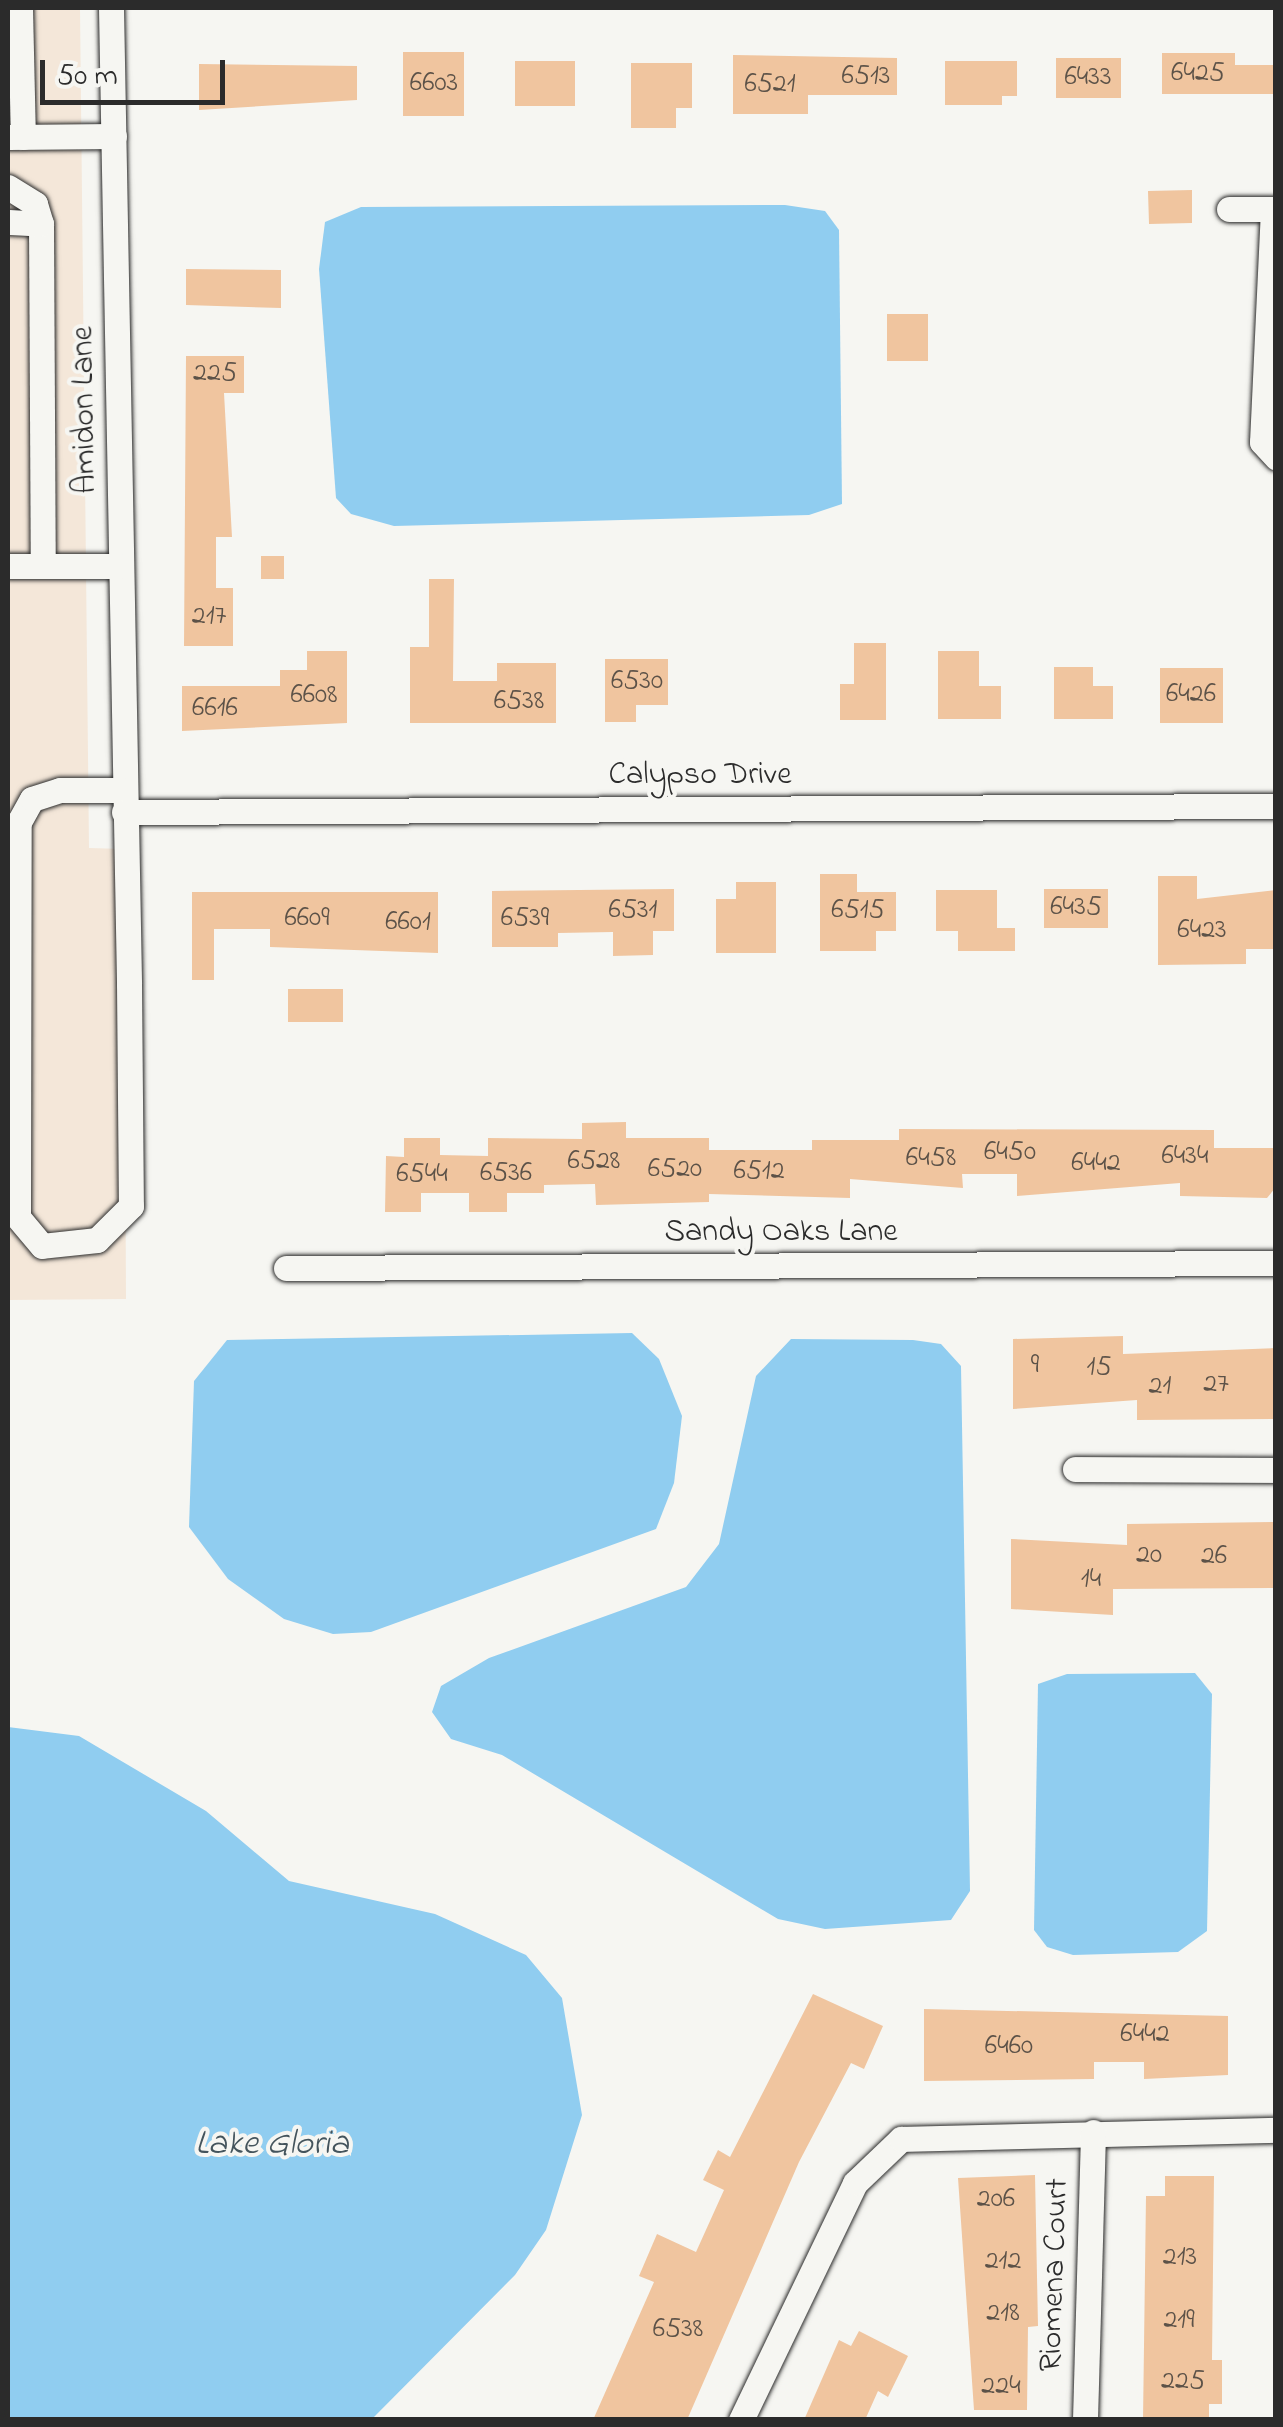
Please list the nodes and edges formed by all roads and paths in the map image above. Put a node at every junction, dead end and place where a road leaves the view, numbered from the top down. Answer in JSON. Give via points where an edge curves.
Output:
{"nodes":[{"id":1,"x":20,"y":8,"type":"edge"},
{"id":2,"x":112,"y":8,"type":"edge"},
{"id":3,"x":114,"y":136,"type":"junction"},
{"id":4,"x":15,"y":137,"type":"edge"},
{"id":5,"x":8,"y":187,"type":"edge"},
{"id":6,"x":1229,"y":209,"type":"dead end"},
{"id":7,"x":1274,"y":209,"type":"edge"},
{"id":8,"x":8,"y":222,"type":"edge"},
{"id":9,"x":41,"y":224,"type":"junction"},
{"id":10,"x":1276,"y":457,"type":"edge"},
{"id":11,"x":8,"y":566,"type":"edge"},
{"id":12,"x":43,"y":566,"type":"junction"},
{"id":13,"x":120,"y":566,"type":"junction"},
{"id":14,"x":124,"y":801,"type":"junction"},
{"id":15,"x":1276,"y":806,"type":"edge"},
{"id":16,"x":25,"y":1232,"type":"joint"},
{"id":17,"x":1276,"y":1263,"type":"edge"},
{"id":18,"x":286,"y":1268,"type":"dead end"},
{"id":19,"x":1075,"y":1469,"type":"dead end"},
{"id":20,"x":1276,"y":1470,"type":"edge"},
{"id":21,"x":1276,"y":2130,"type":"edge"},
{"id":22,"x":1093,"y":2132,"type":"junction"},
{"id":23,"x":741,"y":2420,"type":"edge"},
{"id":24,"x":1085,"y":2420,"type":"edge"}],
"edges":[{"from":1,"to":4,"type":"street"},
{"from":2,"to":3,"type":"street","name":"Amidon Lane"},
{"from":3,"to":4,"type":"street"},
{"from":3,"to":13,"type":"street","name":"Amidon Lane"},
{"from":5,"to":9,"type":"street","via":[[35,204]]},
{"from":6,"to":7,"type":"street"},
{"from":7,"to":10,"type":"street","via":[[1262,442]]},
{"from":8,"to":9,"type":"street"},
{"from":9,"to":12,"type":"street"},
{"from":11,"to":12,"type":"street"},
{"from":12,"to":13,"type":"street"},
{"from":13,"to":14,"type":"street","name":"Amidon Lane"},
{"from":14,"to":15,"type":"street","name":"Calypso Drive"},
{"from":14,"to":16,"type":"street","name":"Amidon Lane","via":[[131,1206],[74,1248],[42,1246]]},
{"from":14,"to":16,"type":"street","name":"Calypso Drive","via":[[60,790],[32,799],[18,822],[18,1217]]},
{"from":17,"to":18,"type":"street","name":"Sandy Oaks Lane"},
{"from":19,"to":20,"type":"street"},
{"from":21,"to":22,"type":"street"},
{"from":22,"to":23,"type":"street","via":[[921,2133],[885,2148],[855,2183]]},
{"from":22,"to":24,"type":"street","name":"Riomena Court"}]}
